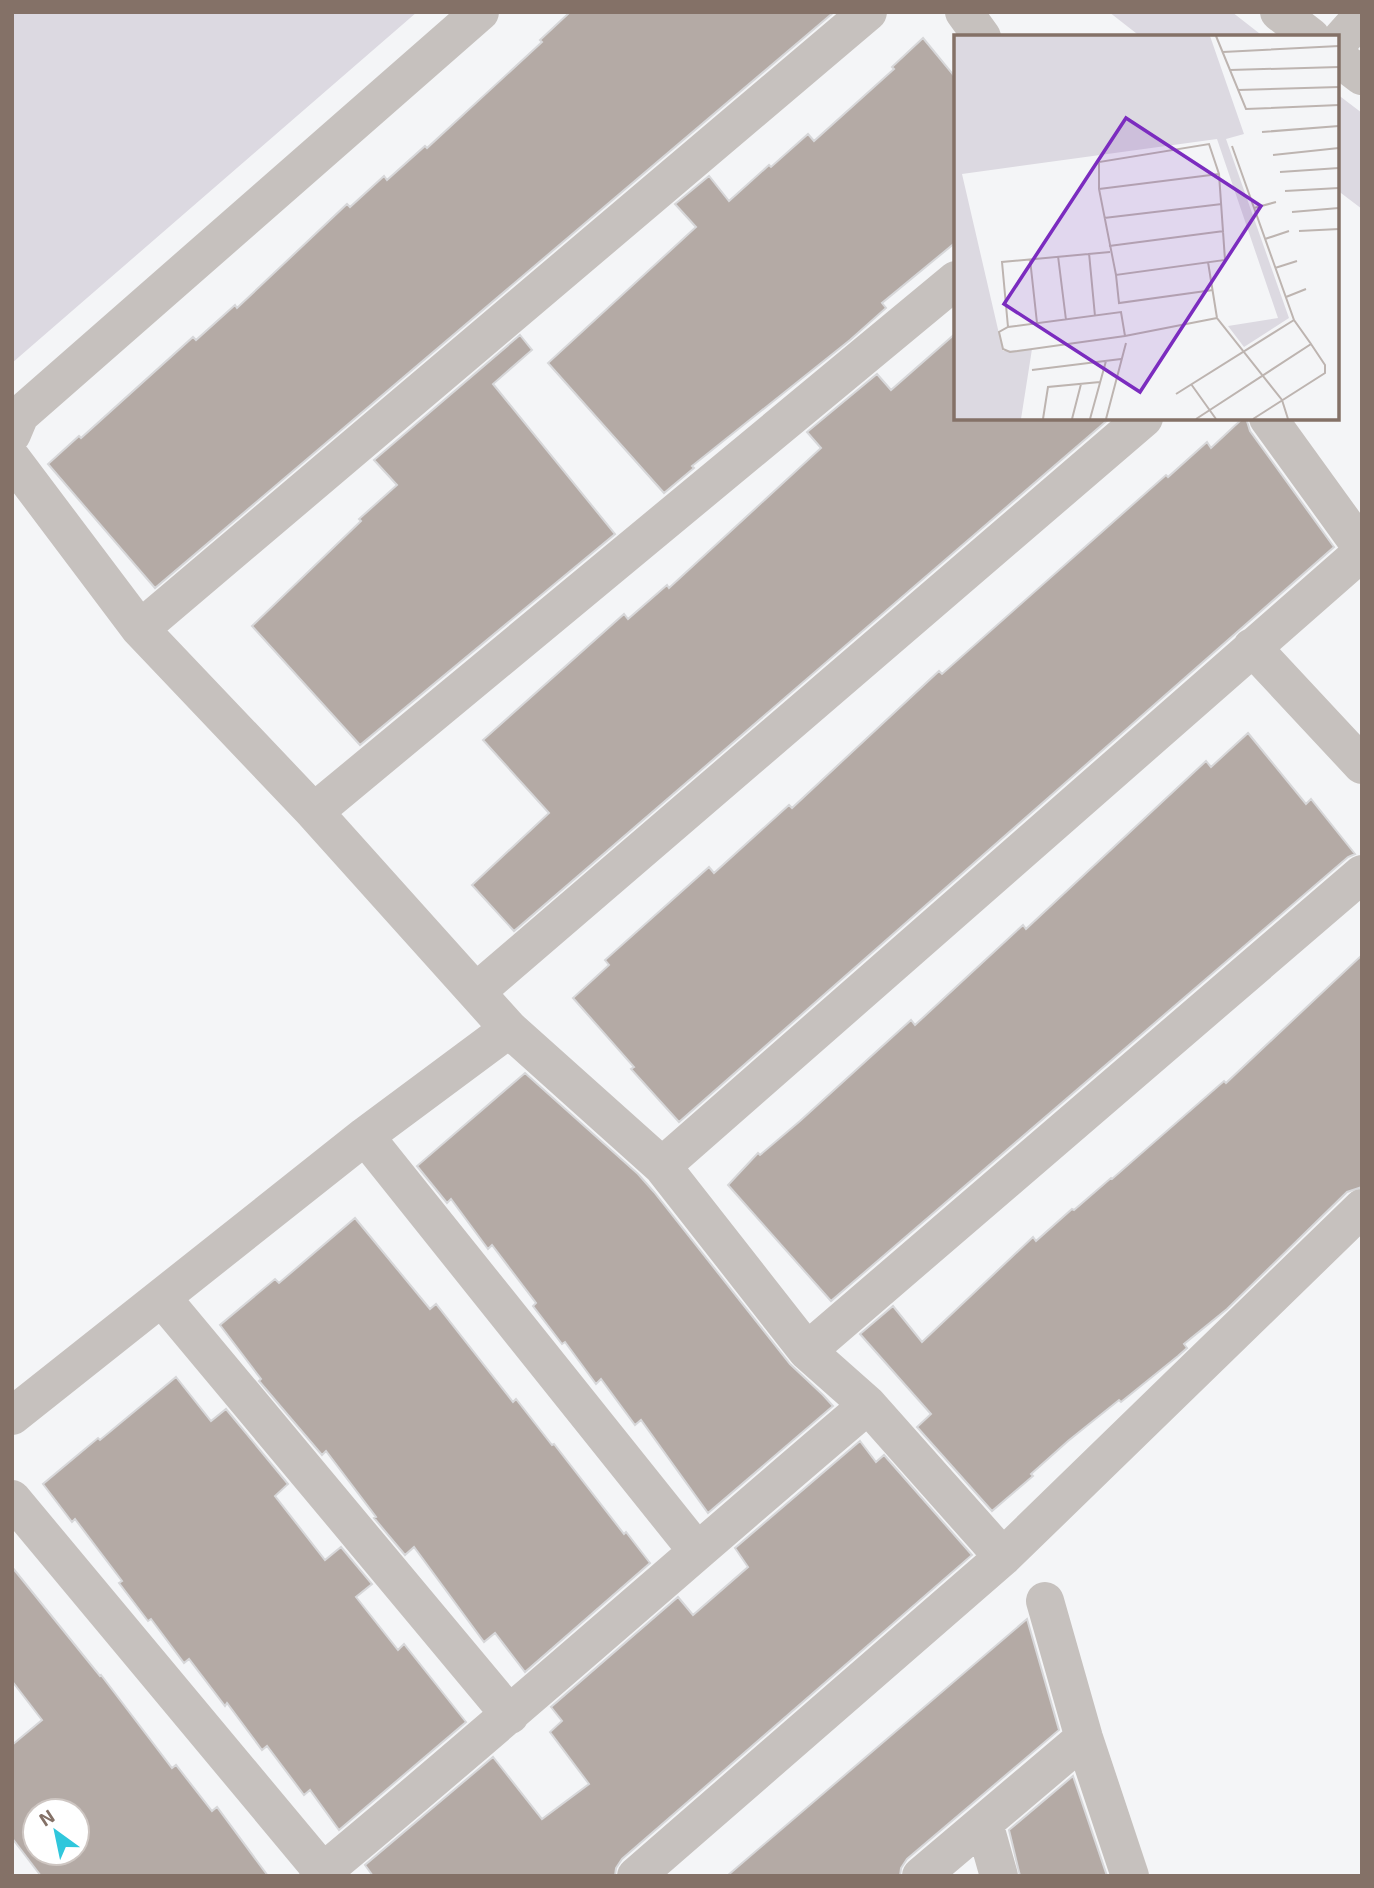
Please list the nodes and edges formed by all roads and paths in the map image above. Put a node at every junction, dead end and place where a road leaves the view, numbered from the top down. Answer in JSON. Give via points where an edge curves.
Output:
{"nodes":[{"id":1,"x":480,"y":12,"type":"edge"},
{"id":2,"x":868,"y":12,"type":"edge"},
{"id":3,"x":964,"y":12,"type":"edge"},
{"id":4,"x":1279,"y":12,"type":"edge"},
{"id":5,"x":1362,"y":16,"type":"edge"},
{"id":6,"x":981,"y":35,"type":"edge"},
{"id":7,"x":1308,"y":35,"type":"edge"},
{"id":8,"x":1339,"y":42,"type":"edge"},
{"id":9,"x":1339,"y":59,"type":"edge"},
{"id":10,"x":1362,"y":76,"type":"edge"},
{"id":11,"x":954,"y":282,"type":"edge"},
{"id":12,"x":1142,"y":420,"type":"edge"},
{"id":13,"x":1269,"y":420,"type":"edge"},
{"id":14,"x":12,"y":434,"type":"edge"},
{"id":15,"x":12,"y":459,"type":"edge"},
{"id":16,"x":1362,"y":550,"type":"edge"},
{"id":17,"x":140,"y":629,"type":"junction"},
{"id":18,"x":1252,"y":647,"type":"junction"},
{"id":19,"x":1362,"y":765,"type":"edge"},
{"id":20,"x":314,"y":812,"type":"junction"},
{"id":21,"x":1362,"y":874,"type":"edge"},
{"id":22,"x":476,"y":992,"type":"junction"},
{"id":23,"x":509,"y":1029,"type":"junction"},
{"id":24,"x":365,"y":1136,"type":"junction"},
{"id":25,"x":662,"y":1166,"type":"junction"},
{"id":26,"x":1362,"y":1208,"type":"edge"},
{"id":27,"x":162,"y":1298,"type":"junction"},
{"id":28,"x":807,"y":1351,"type":"junction"},
{"id":29,"x":868,"y":1405,"type":"junction"},
{"id":30,"x":12,"y":1416,"type":"edge"},
{"id":31,"x":12,"y":1499,"type":"edge"},
{"id":32,"x":697,"y":1551,"type":"junction"},
{"id":33,"x":1003,"y":1557,"type":"junction"},
{"id":34,"x":1045,"y":1601,"type":"dead end"},
{"id":35,"x":510,"y":1715,"type":"junction"},
{"id":36,"x":1084,"y":1738,"type":"junction"},
{"id":37,"x":984,"y":1823,"type":"junction"},
{"id":38,"x":321,"y":1874,"type":"edge"},
{"id":39,"x":636,"y":1876,"type":"edge"},
{"id":40,"x":921,"y":1876,"type":"edge"},
{"id":41,"x":999,"y":1876,"type":"edge"},
{"id":42,"x":1130,"y":1876,"type":"edge"}],
"edges":[{"from":1,"to":14,"type":"street","via":[[20,415]]},
{"from":2,"to":17,"type":"street"},
{"from":3,"to":6,"type":"street"},
{"from":4,"to":7,"type":"street"},
{"from":5,"to":8,"type":"street"},
{"from":9,"to":10,"type":"street"},
{"from":11,"to":20,"type":"street"},
{"from":12,"to":22,"type":"street"},
{"from":13,"to":16,"type":"street"},
{"from":15,"to":17,"type":"street"},
{"from":16,"to":18,"type":"street"},
{"from":17,"to":20,"type":"street"},
{"from":18,"to":19,"type":"street"},
{"from":18,"to":25,"type":"street"},
{"from":20,"to":22,"type":"street"},
{"from":21,"to":28,"type":"street"},
{"from":22,"to":23,"type":"street"},
{"from":23,"to":24,"type":"street"},
{"from":23,"to":25,"type":"street"},
{"from":24,"to":27,"type":"street"},
{"from":24,"to":32,"type":"street"},
{"from":25,"to":28,"type":"street"},
{"from":26,"to":33,"type":"street"},
{"from":27,"to":30,"type":"street"},
{"from":27,"to":35,"type":"street"},
{"from":28,"to":29,"type":"street"},
{"from":29,"to":32,"type":"street"},
{"from":29,"to":33,"type":"street"},
{"from":31,"to":38,"type":"street"},
{"from":32,"to":35,"type":"street"},
{"from":33,"to":39,"type":"street"},
{"from":34,"to":36,"type":"street"},
{"from":35,"to":38,"type":"street"},
{"from":36,"to":37,"type":"street"},
{"from":36,"to":42,"type":"street"},
{"from":37,"to":40,"type":"street"},
{"from":37,"to":41,"type":"street"}]}
